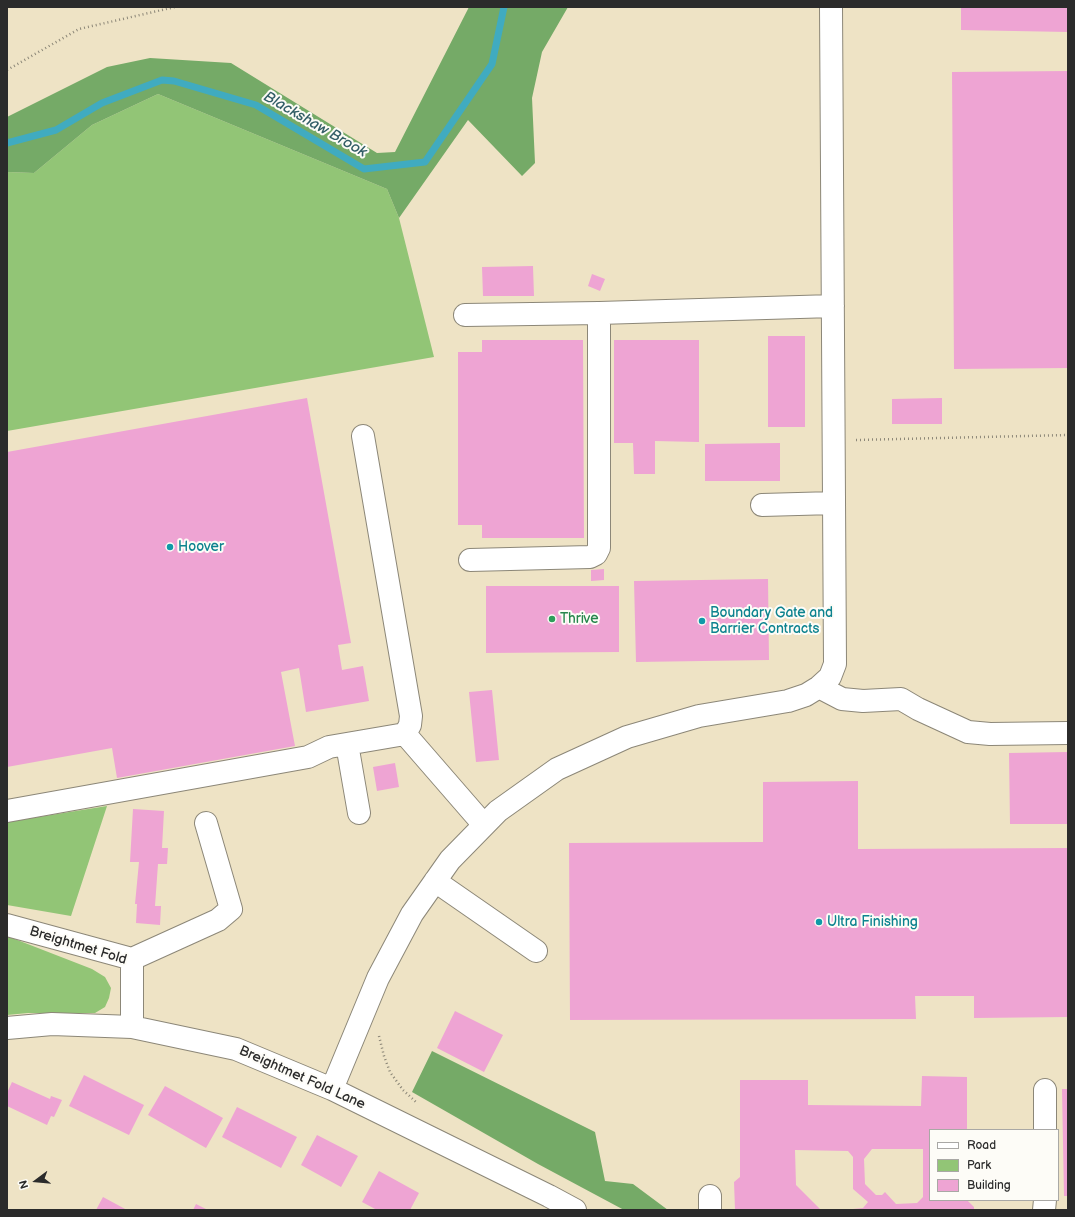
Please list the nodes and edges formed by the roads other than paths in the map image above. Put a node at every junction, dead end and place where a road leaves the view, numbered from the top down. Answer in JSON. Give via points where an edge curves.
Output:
{"nodes":[{"id":1,"x":831,"y":7,"type":"edge"},
{"id":2,"x":832,"y":306,"type":"junction"},
{"id":3,"x":599,"y":313,"type":"junction"},
{"id":4,"x":465,"y":315,"type":"dead end"},
{"id":5,"x":363,"y":436,"type":"dead end"},
{"id":6,"x":834,"y":503,"type":"junction"},
{"id":7,"x":762,"y":505,"type":"dead end"},
{"id":8,"x":470,"y":560,"type":"dead end"},
{"id":9,"x":819,"y":687,"type":"junction"},
{"id":10,"x":1068,"y":732,"type":"edge"},
{"id":11,"x":405,"y":734,"type":"junction"},
{"id":12,"x":347,"y":744,"type":"junction"},
{"id":13,"x":7,"y":811,"type":"edge"},
{"id":14,"x":359,"y":813,"type":"dead end"},
{"id":15,"x":206,"y":822,"type":"dead end"},
{"id":16,"x":484,"y":825,"type":"junction"},
{"id":17,"x":435,"y":881,"type":"junction"},
{"id":18,"x":7,"y":925,"type":"edge"},
{"id":19,"x":536,"y":951,"type":"dead end"},
{"id":20,"x":132,"y":959,"type":"junction"},
{"id":21,"x":132,"y":1027,"type":"junction"},
{"id":22,"x":7,"y":1028,"type":"edge"},
{"id":23,"x":332,"y":1089,"type":"junction"},
{"id":24,"x":1045,"y":1090,"type":"dead end"},
{"id":25,"x":1045,"y":1129,"type":"edge"},
{"id":26,"x":545,"y":1203,"type":"edge"},
{"id":27,"x":575,"y":1210,"type":"edge"}],
"edges":[{"from":1,"to":2,"type":"street"},
{"from":2,"to":3,"type":"street"},
{"from":2,"to":6,"type":"street"},
{"from":3,"to":4,"type":"street"},
{"from":3,"to":8,"type":"street","via":[[599,548],[596,554],[590,557]]},
{"from":5,"to":11,"type":"street","via":[[411,716]]},
{"from":6,"to":7,"type":"street"},
{"from":6,"to":9,"type":"street","via":[[835,664],[830,677]]},
{"from":9,"to":10,"type":"street","via":[[842,699],[901,700],[968,732]]},
{"from":9,"to":16,"type":"street","via":[[788,701],[699,716],[627,737],[557,769],[498,811]]},
{"from":11,"to":12,"type":"street"},
{"from":11,"to":16,"type":"street"},
{"from":12,"to":13,"type":"street","via":[[329,747],[308,757]]},
{"from":12,"to":14,"type":"street"},
{"from":15,"to":20,"type":"street","via":[[231,909],[218,920]]},
{"from":16,"to":17,"type":"street","via":[[450,860]]},
{"from":17,"to":19,"type":"street"},
{"from":17,"to":23,"type":"street","via":[[412,914],[378,978]]},
{"from":18,"to":20,"type":"street","name":"Breightmet Fold"},
{"from":20,"to":21,"type":"street","name":"Breightmet Fold"},
{"from":21,"to":22,"type":"street","name":"Breightmet Fold Lane","via":[[52,1024]]},
{"from":21,"to":23,"type":"street","name":"Breightmet Fold Lane","via":[[236,1049]]},
{"from":23,"to":26,"type":"street","name":"Breightmet Fold Lane"},
{"from":24,"to":25,"type":"street"},
{"from":26,"to":27,"type":"street","name":"Breightmet Fold Lane"}]}
